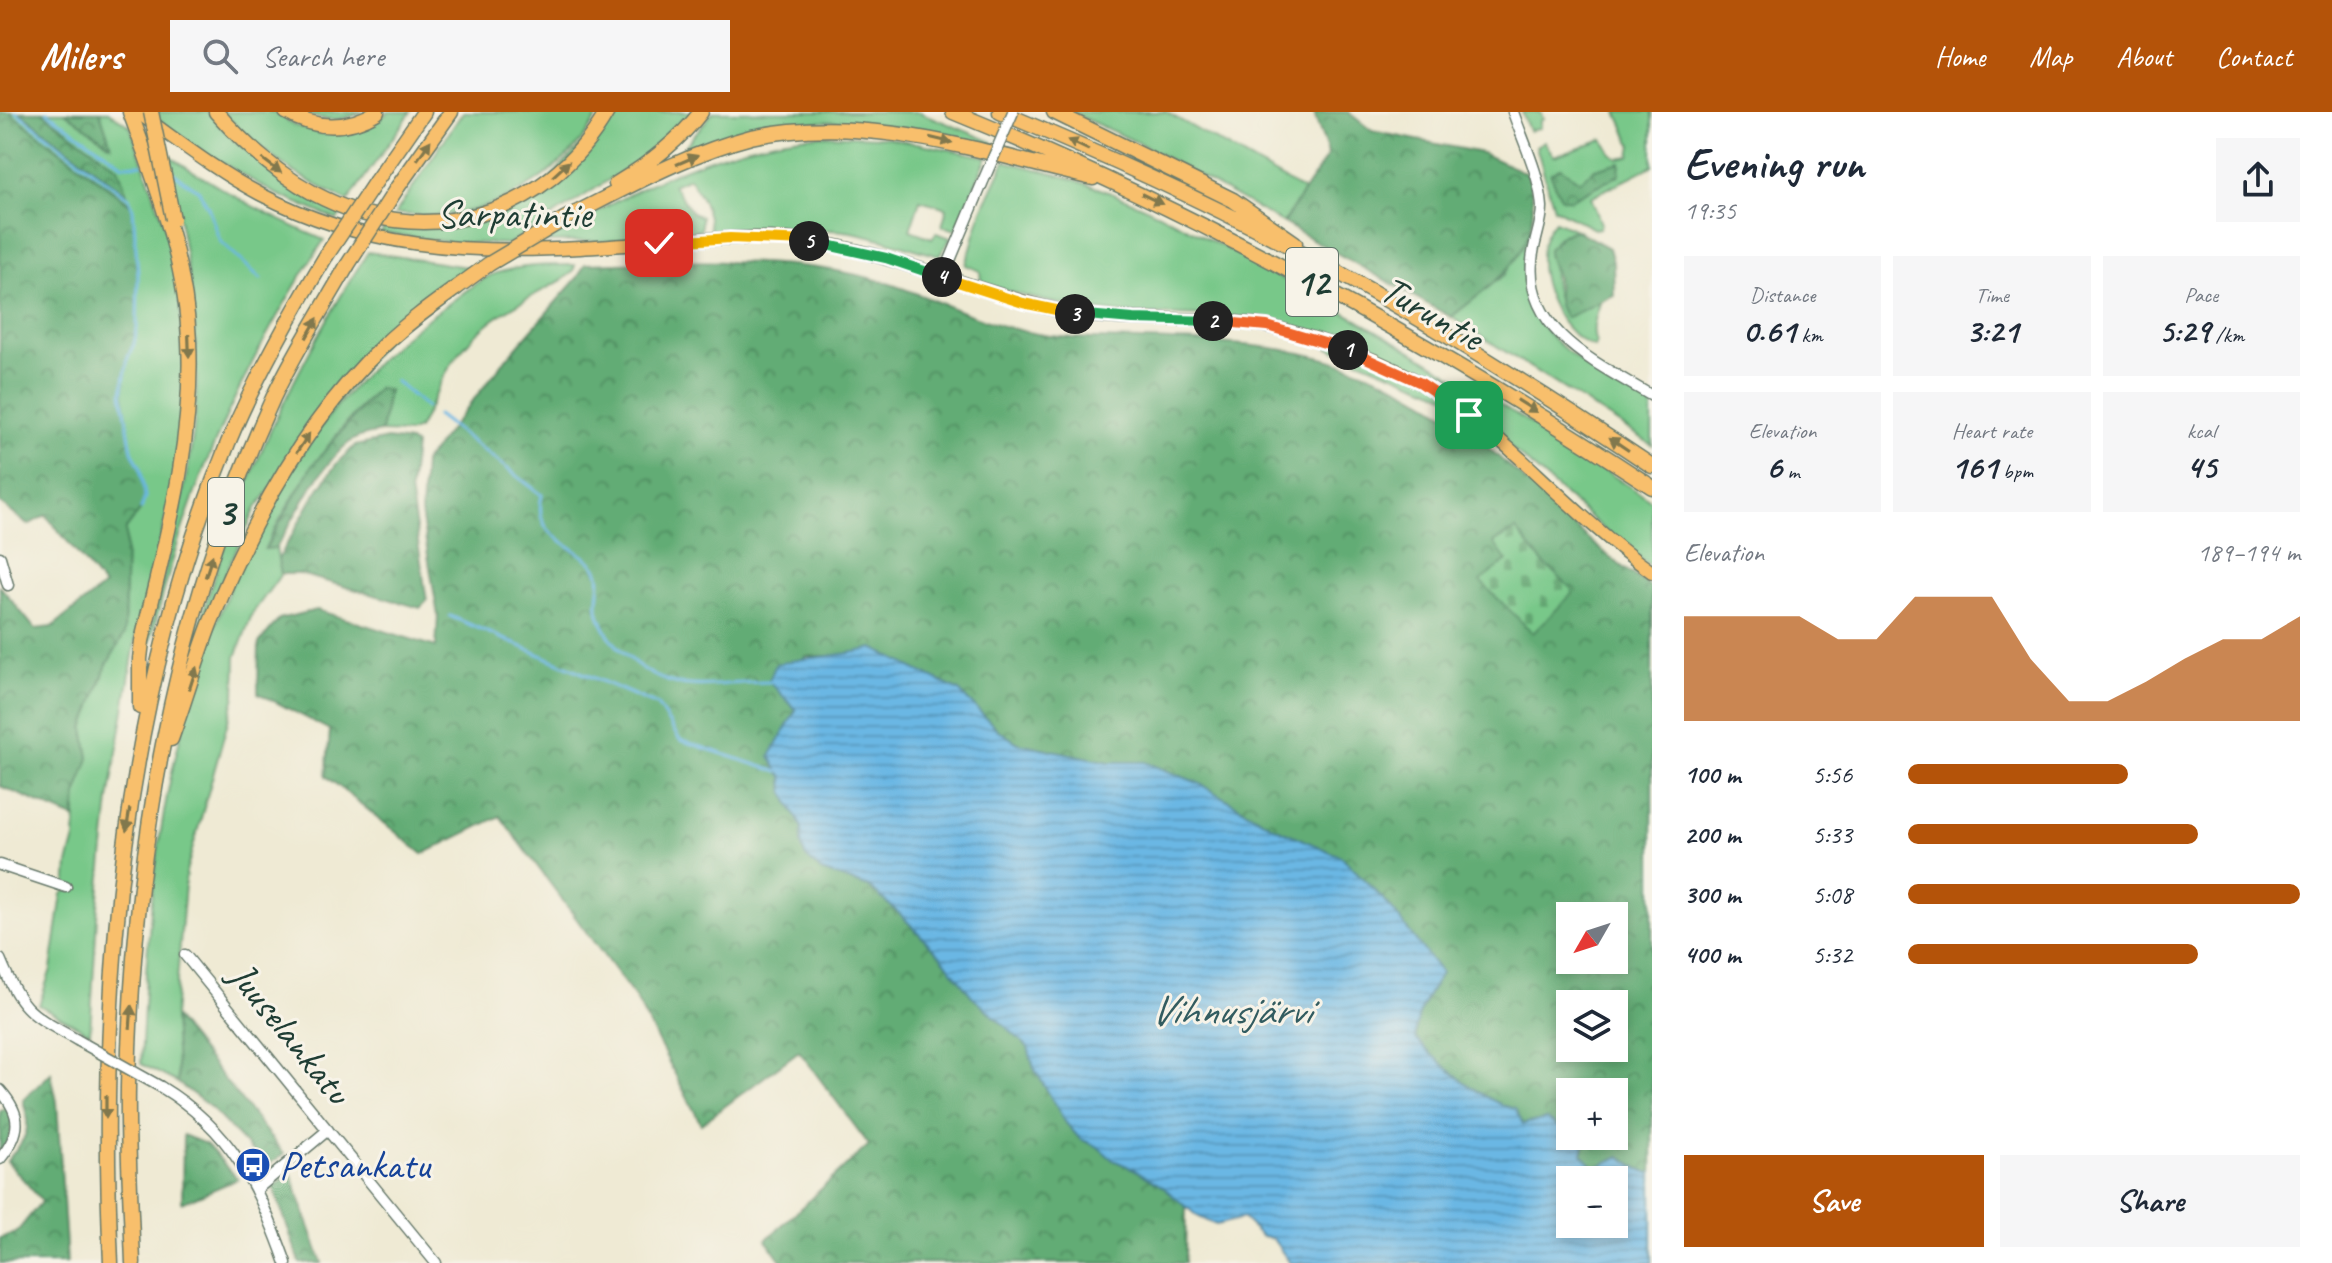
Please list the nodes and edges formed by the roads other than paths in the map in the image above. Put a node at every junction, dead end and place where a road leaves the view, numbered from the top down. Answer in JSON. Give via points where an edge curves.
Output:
{"nodes":[{"id":1,"x":130,"y":112,"type":"edge"},
{"id":2,"x":137,"y":112,"type":"edge"},
{"id":3,"x":151,"y":112,"type":"edge"},
{"id":4,"x":216,"y":112,"type":"edge"},
{"id":5,"x":286,"y":112,"type":"edge"},
{"id":6,"x":377,"y":112,"type":"edge"},
{"id":7,"x":424,"y":112,"type":"edge"},
{"id":8,"x":451,"y":112,"type":"edge"},
{"id":9,"x":607,"y":112,"type":"edge"},
{"id":10,"x":701,"y":112,"type":"edge"},
{"id":11,"x":953,"y":112,"type":"edge"},
{"id":12,"x":1000,"y":112,"type":"edge"},
{"id":13,"x":1013,"y":112,"type":"edge"},
{"id":14,"x":1054,"y":112,"type":"edge"},
{"id":15,"x":1513,"y":112,"type":"edge"},
{"id":16,"x":1126,"y":186,"type":"junction"},
{"id":17,"x":566,"y":218,"type":"junction"},
{"id":18,"x":170,"y":220,"type":"junction"},
{"id":19,"x":1324,"y":265,"type":"junction"},
{"id":20,"x":943,"y":277,"type":"junction"},
{"id":21,"x":1652,"y":396,"type":"edge"},
{"id":22,"x":1652,"y":466,"type":"edge"},
{"id":23,"x":1652,"y":487,"type":"edge"},
{"id":24,"x":0,"y":557,"type":"edge"},
{"id":25,"x":1652,"y":572,"type":"edge"},
{"id":26,"x":8,"y":585,"type":"dead end"},
{"id":27,"x":140,"y":743,"type":"junction"},
{"id":28,"x":157,"y":777,"type":"junction"},
{"id":29,"x":0,"y":865,"type":"edge"},
{"id":30,"x":66,"y":887,"type":"dead end"},
{"id":31,"x":185,"y":955,"type":"dead end"},
{"id":32,"x":0,"y":959,"type":"edge"},
{"id":33,"x":0,"y":1090,"type":"edge"},
{"id":34,"x":328,"y":1130,"type":"junction"},
{"id":35,"x":0,"y":1159,"type":"edge"},
{"id":36,"x":257,"y":1189,"type":"junction"},
{"id":37,"x":433,"y":1259,"type":"edge"},
{"id":38,"x":111,"y":1263,"type":"edge"},
{"id":39,"x":133,"y":1263,"type":"edge"},
{"id":40,"x":286,"y":1263,"type":"edge"},
{"id":41,"x":418,"y":1263,"type":"edge"}],
"edges":[{"from":1,"to":18,"type":"highway"},
{"from":2,"to":20,"type":"main road","name":"Sarpatintie","via":[[258,193],[321,221],[386,240],[494,250],[730,238],[805,240]]},
{"from":3,"to":18,"type":"highway","bridge":true},
{"from":4,"to":9,"type":"highway","one_way":true,"via":[[254,152],[339,206],[387,220],[431,223],[499,209],[536,189],[581,151]]},
{"from":5,"to":6,"type":"highway","via":[[329,126],[354,123]]},
{"from":7,"to":27,"type":"highway","number":"3","bridge":true,"via":[[286,323],[229,441],[164,629]]},
{"from":28,"to":8,"type":"highway","number":"3","one_way":true,"bridge":true,"via":[[186,636],[227,510],[274,396],[347,266]]},
{"from":10,"to":17,"type":"highway","via":[[668,148]]},
{"from":11,"to":16,"type":"highway","name":"Turuntie","number":"12"},
{"from":19,"to":12,"type":"highway","name":"Turuntie","number":"12","one_way":true},
{"from":13,"to":20,"type":"street","bridge":true},
{"from":14,"to":19,"type":"highway","via":[[1233,200]]},
{"from":15,"to":21,"type":"street","via":[[1540,191],[1532,277],[1545,317],[1570,345]]},
{"from":17,"to":16,"type":"highway","one_way":true,"via":[[705,152],[753,136],[823,127],[929,137]]},
{"from":16,"to":23,"type":"highway","name":"Turuntie","number":"12","one_way":true,"via":[[1382,320]]},
{"from":28,"to":17,"type":"highway","one_way":true,"bridge":true,"via":[[209,626],[251,533],[294,456],[382,347],[489,264]]},
{"from":18,"to":27,"type":"highway","one_way":true,"via":[[189,340],[189,382],[178,485],[140,659]]},
{"from":22,"to":19,"type":"highway","name":"Turuntie","number":"12","one_way":true},
{"from":20,"to":25,"type":"main road","name":"Sarpatintie","via":[[1023,303],[1100,317],[1267,326],[1368,358],[1453,402]]},
{"from":24,"to":26,"type":"street"},
{"from":27,"to":38,"type":"highway","number":"3","one_way":true,"via":[[108,1020]]},
{"from":39,"to":28,"type":"highway","number":"3","one_way":true,"via":[[129,1040]]},
{"from":29,"to":30,"type":"street"},
{"from":31,"to":34,"type":"street","name":"Juuselankatu"},
{"from":32,"to":36,"type":"street","bridge":true,"via":[[22,1005],[184,1101],[219,1133]]},
{"from":33,"to":35,"type":"street","via":[[12,1104],[17,1122]]},
{"from":34,"to":36,"type":"street"},
{"from":34,"to":37,"type":"street","name":"Juuselankatu"},
{"from":36,"to":40,"type":"street"},
{"from":37,"to":41,"type":"street"}]}
